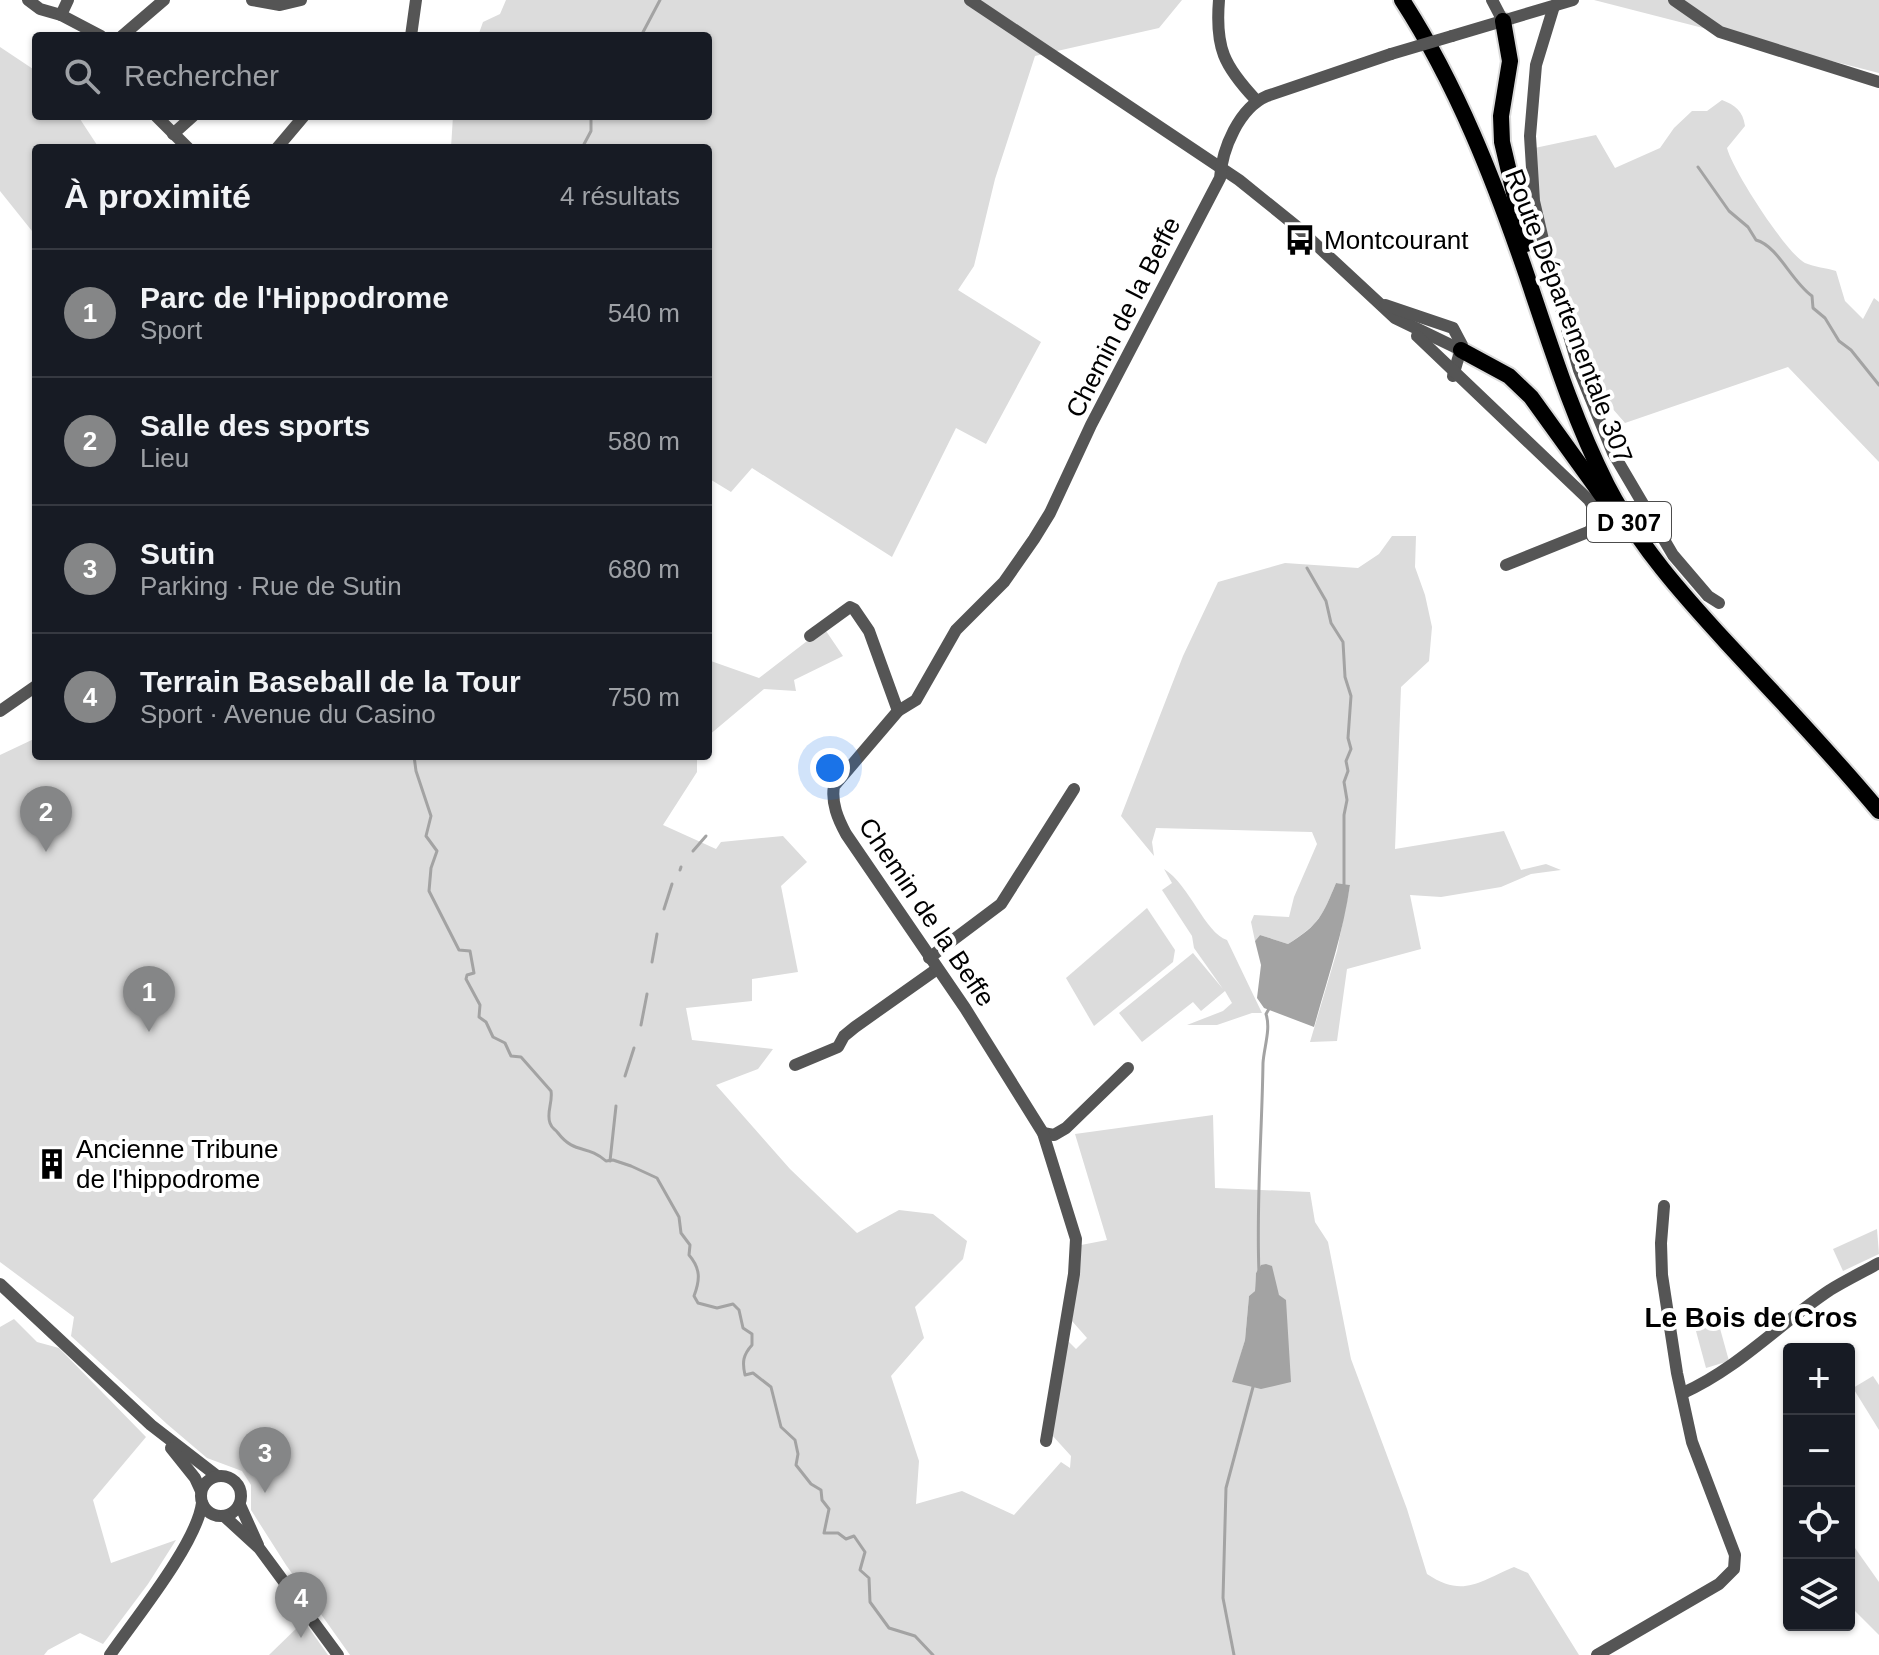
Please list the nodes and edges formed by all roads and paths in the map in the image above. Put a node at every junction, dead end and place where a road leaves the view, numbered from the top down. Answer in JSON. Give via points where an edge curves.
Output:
{"nodes":[{"id":1,"x":28,"y":0,"type":"edge"},
{"id":2,"x":68,"y":0,"type":"edge"},
{"id":3,"x":164,"y":0,"type":"edge"},
{"id":4,"x":252,"y":0,"type":"edge"},
{"id":5,"x":301,"y":0,"type":"edge"},
{"id":6,"x":416,"y":0,"type":"edge"},
{"id":7,"x":970,"y":0,"type":"edge"},
{"id":8,"x":1219,"y":0,"type":"edge"},
{"id":9,"x":1402,"y":0,"type":"edge"},
{"id":10,"x":1492,"y":0,"type":"edge"},
{"id":11,"x":1573,"y":0,"type":"edge"},
{"id":12,"x":1674,"y":0,"type":"edge"},
{"id":13,"x":1554,"y":6,"type":"junction"},
{"id":14,"x":61,"y":15,"type":"junction"},
{"id":15,"x":1503,"y":21,"type":"junction"},
{"id":16,"x":93,"y":32,"type":"edge"},
{"id":17,"x":127,"y":32,"type":"edge"},
{"id":18,"x":412,"y":32,"type":"edge"},
{"id":19,"x":1879,"y":82,"type":"edge"},
{"id":20,"x":1256,"y":100,"type":"junction"},
{"id":21,"x":160,"y":120,"type":"edge"},
{"id":22,"x":189,"y":120,"type":"edge"},
{"id":23,"x":301,"y":120,"type":"edge"},
{"id":24,"x":173,"y":134,"type":"junction"},
{"id":25,"x":184,"y":144,"type":"edge"},
{"id":26,"x":280,"y":144,"type":"edge"},
{"id":27,"x":1221,"y":167,"type":"junction"},
{"id":28,"x":1417,"y":336,"type":"dead end"},
{"id":29,"x":1461,"y":350,"type":"junction"},
{"id":30,"x":1454,"y":374,"type":"junction"},
{"id":31,"x":1580,"y":426,"type":"junction"},
{"id":32,"x":1506,"y":565,"type":"dead end"},
{"id":33,"x":1719,"y":603,"type":"dead end"},
{"id":34,"x":1694,"y":607,"type":"junction"},
{"id":35,"x":810,"y":636,"type":"dead end"},
{"id":36,"x":32,"y":689,"type":"edge"},
{"id":37,"x":0,"y":711,"type":"edge"},
{"id":38,"x":898,"y":711,"type":"junction"},
{"id":39,"x":1074,"y":789,"type":"dead end"},
{"id":40,"x":1879,"y":811,"type":"edge"},
{"id":41,"x":933,"y":963,"type":"junction"},
{"id":42,"x":795,"y":1065,"type":"dead end"},
{"id":43,"x":1128,"y":1068,"type":"dead end"},
{"id":44,"x":1043,"y":1133,"type":"junction"},
{"id":45,"x":1664,"y":1206,"type":"dead end"},
{"id":46,"x":1879,"y":1263,"type":"edge"},
{"id":47,"x":0,"y":1284,"type":"edge"},
{"id":48,"x":1683,"y":1393,"type":"junction"},
{"id":49,"x":151,"y":1425,"type":"junction"},
{"id":50,"x":1046,"y":1441,"type":"dead end"},
{"id":51,"x":217,"y":1476,"type":"junction"},
{"id":52,"x":202,"y":1497,"type":"junction"},
{"id":53,"x":240,"y":1505,"type":"junction"},
{"id":54,"x":220,"y":1516,"type":"junction"},
{"id":55,"x":183,"y":1548,"type":"junction"},
{"id":56,"x":259,"y":1548,"type":"junction"},
{"id":57,"x":110,"y":1655,"type":"edge"},
{"id":58,"x":338,"y":1655,"type":"edge"},
{"id":59,"x":1597,"y":1655,"type":"edge"}],
"edges":[{"from":1,"to":14,"type":"street"},
{"from":2,"to":14,"type":"street"},
{"from":3,"to":17,"type":"street"},
{"from":4,"to":5,"type":"street","via":[[280,5]]},
{"from":6,"to":18,"type":"street"},
{"from":7,"to":27,"type":"street"},
{"from":8,"to":20,"type":"street","via":[[1219,47]]},
{"from":9,"to":31,"type":"main road","name":"Route Départementale 307","number":"D 307","via":[[1481,152]]},
{"from":10,"to":15,"type":"street"},
{"from":11,"to":13,"type":"street"},
{"from":12,"to":19,"type":"street","via":[[1720,32]]},
{"from":13,"to":15,"type":"street"},
{"from":13,"to":33,"type":"street","via":[[1536,65],[1530,136],[1534,201],[1550,270],[1579,370],[1613,453],[1673,555]]},
{"from":14,"to":16,"type":"street"},
{"from":15,"to":20,"type":"street","bridge":true},
{"from":15,"to":31,"type":"main road","via":[[1510,61],[1501,116],[1505,159]]},
{"from":20,"to":27,"type":"street","name":"Chemin de la Beffe","via":[[1238,124]]},
{"from":21,"to":24,"type":"street"},
{"from":22,"to":24,"type":"street"},
{"from":23,"to":26,"type":"street"},
{"from":24,"to":25,"type":"street"},
{"from":27,"to":29,"type":"street","via":[[1296,226],[1395,318]]},
{"from":27,"to":38,"type":"street","name":"Chemin de la Beffe","via":[[1220,178],[1045,521],[1014,571],[956,630],[916,700]]},
{"from":28,"to":30,"type":"street"},
{"from":29,"to":30,"type":"street"},
{"from":29,"to":34,"type":"main road","via":[[1509,376],[1531,397],[1646,556]]},
{"from":30,"to":32,"type":"street","via":[[1589,500],[1597,518],[1588,532]]},
{"from":31,"to":34,"type":"main road","name":"Route Départementale 307","number":"D 307","via":[[1608,487],[1646,549]]},
{"from":34,"to":40,"type":"main road","name":"Route Départementale 307","number":"D 307"},
{"from":35,"to":38,"type":"street","via":[[843,611],[854,609],[869,631]]},
{"from":36,"to":37,"type":"street"},
{"from":38,"to":41,"type":"street","name":"Chemin de la Beffe","via":[[832,795],[846,834]]},
{"from":39,"to":41,"type":"street","via":[[1001,904]]},
{"from":41,"to":42,"type":"street","via":[[844,1036],[838,1047]]},
{"from":41,"to":44,"type":"street","name":"Chemin de la Beffe"},
{"from":43,"to":44,"type":"street","via":[[1066,1128],[1054,1135]]},
{"from":44,"to":50,"type":"street","name":"Chemin de la Beffe","via":[[1076,1246]]},
{"from":45,"to":48,"type":"street","via":[[1662,1281]]},
{"from":46,"to":48,"type":"street","via":[[1829,1291],[1731,1366]]},
{"from":47,"to":49,"type":"street"},
{"from":48,"to":59,"type":"street","via":[[1692,1442],[1730,1538],[1734,1569],[1719,1584]]},
{"from":49,"to":51,"type":"street"},
{"from":49,"to":52,"type":"street","via":[[187,1466]]},
{"from":51,"to":52,"type":"street","via":[[207,1481]]},
{"from":51,"to":53,"type":"street","via":[[237,1484]]},
{"from":52,"to":54,"type":"street","via":[[205,1509]]},
{"from":52,"to":55,"type":"street","via":[[198,1524]]},
{"from":53,"to":54,"type":"street"},
{"from":53,"to":56,"type":"street"},
{"from":54,"to":55,"type":"street","via":[[207,1521]]},
{"from":54,"to":56,"type":"street"},
{"from":55,"to":57,"type":"street"},
{"from":56,"to":58,"type":"street"}]}
